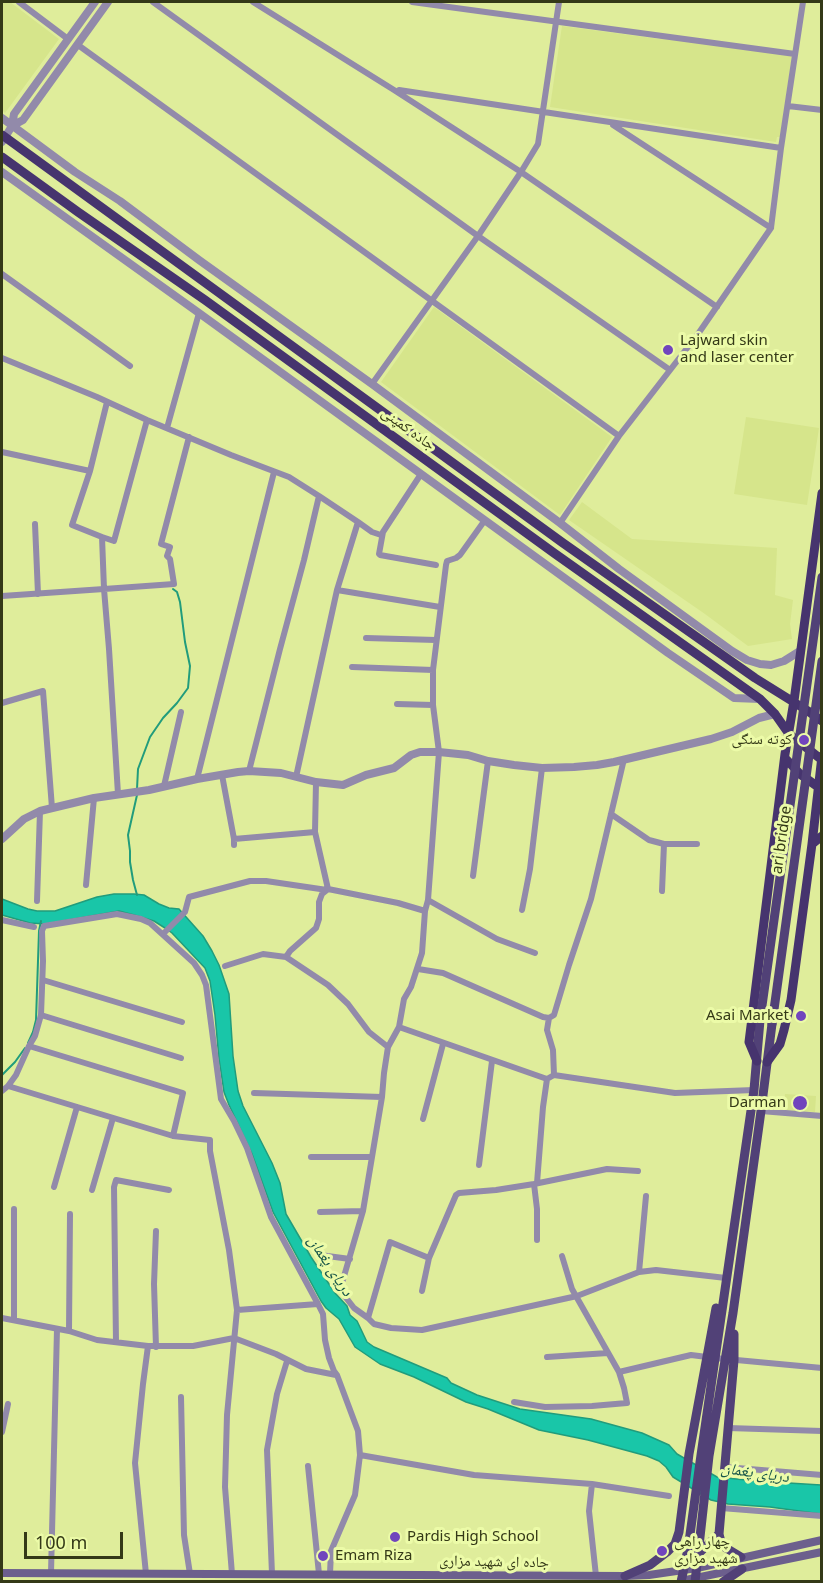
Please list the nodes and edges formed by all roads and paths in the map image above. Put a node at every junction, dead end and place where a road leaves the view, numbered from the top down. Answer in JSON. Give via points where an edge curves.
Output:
{"nodes":[{"id":1,"x":19,"y":2,"type":"edge"},
{"id":2,"x":95,"y":2,"type":"edge"},
{"id":3,"x":108,"y":2,"type":"edge"},
{"id":4,"x":153,"y":2,"type":"edge"},
{"id":5,"x":253,"y":2,"type":"edge"},
{"id":6,"x":412,"y":2,"type":"edge"},
{"id":7,"x":559,"y":2,"type":"edge"},
{"id":8,"x":803,"y":2,"type":"edge"},
{"id":9,"x":557,"y":20,"type":"junction"},
{"id":10,"x":68,"y":39,"type":"junction"},
{"id":11,"x":78,"y":45,"type":"junction"},
{"id":12,"x":795,"y":54,"type":"junction"},
{"id":13,"x":394,"y":90,"type":"junction"},
{"id":14,"x":788,"y":106,"type":"junction"},
{"id":15,"x":822,"y":110,"type":"edge"},
{"id":16,"x":543,"y":111,"type":"junction"},
{"id":17,"x":2,"y":118,"type":"edge"},
{"id":18,"x":611,"y":123,"type":"junction"},
{"id":19,"x":12,"y":126,"type":"junction"},
{"id":20,"x":3,"y":138,"type":"edge"},
{"id":21,"x":781,"y":148,"type":"junction"},
{"id":22,"x":2,"y":157,"type":"edge"},
{"id":23,"x":2,"y":172,"type":"edge"},
{"id":24,"x":521,"y":172,"type":"junction"},
{"id":25,"x":771,"y":228,"type":"junction"},
{"id":26,"x":478,"y":236,"type":"junction"},
{"id":27,"x":2,"y":274,"type":"edge"},
{"id":28,"x":432,"y":300,"type":"junction"},
{"id":29,"x":717,"y":307,"type":"junction"},
{"id":30,"x":199,"y":313,"type":"junction"},
{"id":31,"x":2,"y":358,"type":"edge"},
{"id":32,"x":130,"y":366,"type":"dead end"},
{"id":33,"x":670,"y":370,"type":"junction"},
{"id":34,"x":372,"y":384,"type":"junction"},
{"id":35,"x":107,"y":402,"type":"junction"},
{"id":36,"x":147,"y":420,"type":"junction"},
{"id":37,"x":166,"y":428,"type":"junction"},
{"id":38,"x":619,"y":436,"type":"junction"},
{"id":39,"x":189,"y":437,"type":"junction"},
{"id":40,"x":2,"y":452,"type":"edge"},
{"id":41,"x":90,"y":471,"type":"junction"},
{"id":42,"x":274,"y":472,"type":"junction"},
{"id":43,"x":421,"y":474,"type":"junction"},
{"id":44,"x":822,"y":493,"type":"edge"},
{"id":45,"x":319,"y":496,"type":"junction"},
{"id":46,"x":485,"y":520,"type":"junction"},
{"id":47,"x":358,"y":522,"type":"junction"},
{"id":48,"x":560,"y":523,"type":"junction"},
{"id":49,"x":35,"y":524,"type":"dead end"},
{"id":50,"x":381,"y":535,"type":"junction"},
{"id":51,"x":102,"y":537,"type":"junction"},
{"id":52,"x":436,"y":565,"type":"dead end"},
{"id":53,"x":822,"y":577,"type":"edge"},
{"id":54,"x":105,"y":589,"type":"junction"},
{"id":55,"x":337,"y":590,"type":"junction"},
{"id":56,"x":38,"y":594,"type":"junction"},
{"id":57,"x":2,"y":596,"type":"edge"},
{"id":58,"x":440,"y":607,"type":"junction"},
{"id":59,"x":366,"y":638,"type":"dead end"},
{"id":60,"x":436,"y":640,"type":"junction"},
{"id":61,"x":800,"y":651,"type":"junction"},
{"id":62,"x":822,"y":661,"type":"edge"},
{"id":63,"x":352,"y":667,"type":"dead end"},
{"id":64,"x":433,"y":670,"type":"junction"},
{"id":65,"x":760,"y":699,"type":"junction"},
{"id":66,"x":794,"y":701,"type":"junction"},
{"id":67,"x":2,"y":703,"type":"edge"},
{"id":68,"x":397,"y":704,"type":"dead end"},
{"id":69,"x":433,"y":705,"type":"junction"},
{"id":70,"x":181,"y":712,"type":"dead end"},
{"id":71,"x":775,"y":714,"type":"junction"},
{"id":72,"x":822,"y":721,"type":"edge"},
{"id":73,"x":789,"y":734,"type":"junction"},
{"id":74,"x":439,"y":752,"type":"junction"},
{"id":75,"x":785,"y":758,"type":"junction"},
{"id":76,"x":821,"y":758,"type":"edge"},
{"id":77,"x":624,"y":759,"type":"junction"},
{"id":78,"x":488,"y":761,"type":"junction"},
{"id":79,"x":542,"y":768,"type":"junction"},
{"id":80,"x":249,"y":771,"type":"junction"},
{"id":81,"x":222,"y":775,"type":"junction"},
{"id":82,"x":296,"y":777,"type":"junction"},
{"id":83,"x":197,"y":779,"type":"junction"},
{"id":84,"x":316,"y":782,"type":"junction"},
{"id":85,"x":164,"y":786,"type":"junction"},
{"id":86,"x":819,"y":788,"type":"edge"},
{"id":87,"x":118,"y":794,"type":"junction"},
{"id":88,"x":94,"y":798,"type":"junction"},
{"id":89,"x":52,"y":808,"type":"junction"},
{"id":90,"x":40,"y":811,"type":"junction"},
{"id":91,"x":611,"y":814,"type":"junction"},
{"id":92,"x":315,"y":832,"type":"junction"},
{"id":93,"x":822,"y":836,"type":"edge"},
{"id":94,"x":2,"y":839,"type":"edge"},
{"id":95,"x":664,"y":844,"type":"junction"},
{"id":96,"x":697,"y":844,"type":"dead end"},
{"id":97,"x":812,"y":844,"type":"junction"},
{"id":98,"x":473,"y":876,"type":"dead end"},
{"id":99,"x":86,"y":885,"type":"dead end"},
{"id":100,"x":328,"y":890,"type":"junction"},
{"id":101,"x":662,"y":891,"type":"dead end"},
{"id":102,"x":428,"y":900,"type":"junction"},
{"id":103,"x":37,"y":901,"type":"dead end"},
{"id":104,"x":522,"y":910,"type":"dead end"},
{"id":105,"x":425,"y":911,"type":"junction"},
{"id":106,"x":2,"y":920,"type":"edge"},
{"id":107,"x":34,"y":927,"type":"dead end"},
{"id":108,"x":165,"y":932,"type":"junction"},
{"id":109,"x":536,"y":953,"type":"dead end"},
{"id":110,"x":286,"y":957,"type":"junction"},
{"id":111,"x":225,"y":966,"type":"dead end"},
{"id":112,"x":418,"y":969,"type":"junction"},
{"id":113,"x":43,"y":980,"type":"junction"},
{"id":114,"x":41,"y":1015,"type":"junction"},
{"id":115,"x":549,"y":1018,"type":"junction"},
{"id":116,"x":182,"y":1022,"type":"dead end"},
{"id":117,"x":399,"y":1027,"type":"junction"},
{"id":118,"x":443,"y":1044,"type":"junction"},
{"id":119,"x":29,"y":1046,"type":"junction"},
{"id":120,"x":388,"y":1047,"type":"junction"},
{"id":121,"x":181,"y":1058,"type":"dead end"},
{"id":122,"x":492,"y":1061,"type":"junction"},
{"id":123,"x":762,"y":1061,"type":"junction"},
{"id":124,"x":554,"y":1076,"type":"junction"},
{"id":125,"x":547,"y":1079,"type":"junction"},
{"id":126,"x":8,"y":1086,"type":"junction"},
{"id":127,"x":754,"y":1090,"type":"junction"},
{"id":128,"x":2,"y":1091,"type":"edge"},
{"id":129,"x":254,"y":1093,"type":"dead end"},
{"id":130,"x":382,"y":1097,"type":"junction"},
{"id":131,"x":77,"y":1107,"type":"junction"},
{"id":132,"x":761,"y":1111,"type":"junction"},
{"id":133,"x":822,"y":1116,"type":"edge"},
{"id":134,"x":113,"y":1118,"type":"junction"},
{"id":135,"x":423,"y":1119,"type":"dead end"},
{"id":136,"x":173,"y":1136,"type":"junction"},
{"id":137,"x":311,"y":1157,"type":"dead end"},
{"id":138,"x":371,"y":1157,"type":"junction"},
{"id":139,"x":479,"y":1165,"type":"dead end"},
{"id":140,"x":638,"y":1171,"type":"dead end"},
{"id":141,"x":536,"y":1184,"type":"junction"},
{"id":142,"x":54,"y":1187,"type":"dead end"},
{"id":143,"x":92,"y":1190,"type":"dead end"},
{"id":144,"x":169,"y":1190,"type":"dead end"},
{"id":145,"x":646,"y":1196,"type":"dead end"},
{"id":146,"x":14,"y":1209,"type":"dead end"},
{"id":147,"x":363,"y":1211,"type":"junction"},
{"id":148,"x":320,"y":1212,"type":"dead end"},
{"id":149,"x":736,"y":1212,"type":"junction"},
{"id":150,"x":70,"y":1214,"type":"dead end"},
{"id":151,"x":747,"y":1216,"type":"junction"},
{"id":152,"x":156,"y":1231,"type":"dead end"},
{"id":153,"x":537,"y":1240,"type":"dead end"},
{"id":154,"x":320,"y":1255,"type":"dead end"},
{"id":155,"x":562,"y":1256,"type":"dead end"},
{"id":156,"x":429,"y":1258,"type":"junction"},
{"id":157,"x":350,"y":1259,"type":"junction"},
{"id":158,"x":639,"y":1272,"type":"junction"},
{"id":159,"x":726,"y":1278,"type":"junction"},
{"id":160,"x":422,"y":1291,"type":"dead end"},
{"id":161,"x":577,"y":1296,"type":"junction"},
{"id":162,"x":318,"y":1304,"type":"junction"},
{"id":163,"x":237,"y":1310,"type":"junction"},
{"id":164,"x":2,"y":1318,"type":"edge"},
{"id":165,"x":368,"y":1318,"type":"junction"},
{"id":166,"x":14,"y":1319,"type":"junction"},
{"id":167,"x":57,"y":1329,"type":"junction"},
{"id":168,"x":69,"y":1331,"type":"junction"},
{"id":169,"x":234,"y":1338,"type":"junction"},
{"id":170,"x":116,"y":1342,"type":"junction"},
{"id":171,"x":148,"y":1346,"type":"junction"},
{"id":172,"x":156,"y":1347,"type":"junction"},
{"id":173,"x":608,"y":1353,"type":"junction"},
{"id":174,"x":547,"y":1357,"type":"dead end"},
{"id":175,"x":721,"y":1359,"type":"junction"},
{"id":176,"x":287,"y":1361,"type":"junction"},
{"id":177,"x":822,"y":1368,"type":"edge"},
{"id":178,"x":619,"y":1372,"type":"junction"},
{"id":179,"x":337,"y":1375,"type":"junction"},
{"id":180,"x":181,"y":1397,"type":"dead end"},
{"id":181,"x":514,"y":1402,"type":"dead end"},
{"id":182,"x":8,"y":1404,"type":"dead end"},
{"id":183,"x":728,"y":1428,"type":"junction"},
{"id":184,"x":822,"y":1431,"type":"edge"},
{"id":185,"x":2,"y":1432,"type":"edge"},
{"id":186,"x":360,"y":1455,"type":"junction"},
{"id":187,"x":308,"y":1466,"type":"dead end"},
{"id":188,"x":724,"y":1470,"type":"junction"},
{"id":189,"x":822,"y":1475,"type":"edge"},
{"id":190,"x":592,"y":1484,"type":"junction"},
{"id":191,"x":669,"y":1496,"type":"dead end"},
{"id":192,"x":699,"y":1502,"type":"junction"},
{"id":193,"x":721,"y":1506,"type":"junction"},
{"id":194,"x":822,"y":1516,"type":"edge"},
{"id":195,"x":719,"y":1534,"type":"junction"},
{"id":196,"x":822,"y":1540,"type":"edge"},
{"id":197,"x":822,"y":1552,"type":"edge"},
{"id":198,"x":699,"y":1553,"type":"junction"},
{"id":199,"x":741,"y":1557,"type":"junction"},
{"id":200,"x":742,"y":1569,"type":"junction"},
{"id":201,"x":683,"y":1571,"type":"junction"},
{"id":202,"x":2,"y":1573,"type":"edge"},
{"id":203,"x":51,"y":1573,"type":"junction"},
{"id":204,"x":146,"y":1574,"type":"junction"},
{"id":205,"x":190,"y":1574,"type":"junction"},
{"id":206,"x":232,"y":1574,"type":"junction"},
{"id":207,"x":272,"y":1574,"type":"junction"},
{"id":208,"x":319,"y":1574,"type":"junction"},
{"id":209,"x":330,"y":1574,"type":"junction"},
{"id":210,"x":596,"y":1576,"type":"junction"},
{"id":211,"x":625,"y":1576,"type":"junction"},
{"id":212,"x":696,"y":1576,"type":"edge"},
{"id":213,"x":681,"y":1581,"type":"edge"},
{"id":214,"x":723,"y":1581,"type":"edge"}],
"edges":[{"from":1,"to":10,"type":"street"},
{"from":2,"to":10,"type":"street"},
{"from":3,"to":11,"type":"street"},
{"from":4,"to":26,"type":"street"},
{"from":5,"to":13,"type":"street"},
{"from":6,"to":9,"type":"street"},
{"from":7,"to":9,"type":"street"},
{"from":8,"to":12,"type":"street"},
{"from":9,"to":12,"type":"street"},
{"from":9,"to":16,"type":"street"},
{"from":10,"to":19,"type":"street","via":[[14,114]]},
{"from":11,"to":19,"type":"street","via":[[23,120]]},
{"from":11,"to":28,"type":"street"},
{"from":12,"to":14,"type":"street"},
{"from":13,"to":16,"type":"street"},
{"from":13,"to":24,"type":"street"},
{"from":14,"to":15,"type":"street"},
{"from":14,"to":21,"type":"street"},
{"from":16,"to":18,"type":"street"},
{"from":16,"to":24,"type":"street","via":[[538,144]]},
{"from":17,"to":19,"type":"street"},
{"from":18,"to":21,"type":"street"},
{"from":18,"to":25,"type":"street"},
{"from":19,"to":20,"type":"street"},
{"from":19,"to":34,"type":"street"},
{"from":20,"to":66,"type":"highway","name":"جاده کمپنی","via":[[573,549],[755,678]]},
{"from":21,"to":25,"type":"street"},
{"from":22,"to":65,"type":"highway","name":"جاده کمپنی"},
{"from":23,"to":30,"type":"street"},
{"from":24,"to":26,"type":"street"},
{"from":24,"to":29,"type":"street"},
{"from":25,"to":29,"type":"street"},
{"from":26,"to":28,"type":"street"},
{"from":26,"to":33,"type":"street"},
{"from":27,"to":32,"type":"street"},
{"from":28,"to":34,"type":"street"},
{"from":28,"to":38,"type":"street"},
{"from":29,"to":33,"type":"street"},
{"from":30,"to":37,"type":"street"},
{"from":30,"to":43,"type":"street"},
{"from":31,"to":35,"type":"street"},
{"from":33,"to":38,"type":"street"},
{"from":34,"to":48,"type":"street"},
{"from":35,"to":36,"type":"street"},
{"from":35,"to":41,"type":"street"},
{"from":36,"to":37,"type":"street"},
{"from":36,"to":51,"type":"street","via":[[114,541]]},
{"from":37,"to":39,"type":"street"},
{"from":38,"to":48,"type":"street"},
{"from":39,"to":42,"type":"street"},
{"from":39,"to":54,"type":"street","via":[[160,544],[170,547],[167,556],[174,584]]},
{"from":40,"to":41,"type":"street"},
{"from":41,"to":51,"type":"street","via":[[72,525]]},
{"from":42,"to":45,"type":"street"},
{"from":42,"to":83,"type":"street"},
{"from":43,"to":46,"type":"street"},
{"from":43,"to":50,"type":"street"},
{"from":44,"to":61,"type":"highway"},
{"from":45,"to":47,"type":"street"},
{"from":45,"to":80,"type":"street"},
{"from":46,"to":58,"type":"street","via":[[460,555],[447,561]]},
{"from":46,"to":65,"type":"street","via":[[734,698]]},
{"from":47,"to":50,"type":"street"},
{"from":47,"to":55,"type":"street"},
{"from":48,"to":61,"type":"street","via":[[747,660],[771,665]]},
{"from":49,"to":56,"type":"street"},
{"from":50,"to":52,"type":"street","via":[[380,555]]},
{"from":51,"to":54,"type":"street"},
{"from":53,"to":123,"type":"main road","bridge":true,"via":[[760,1020]]},
{"from":54,"to":56,"type":"street"},
{"from":54,"to":87,"type":"street"},
{"from":55,"to":58,"type":"street"},
{"from":55,"to":82,"type":"street"},
{"from":56,"to":57,"type":"street"},
{"from":58,"to":60,"type":"street"},
{"from":59,"to":60,"type":"street"},
{"from":60,"to":64,"type":"street"},
{"from":61,"to":66,"type":"highway"},
{"from":62,"to":123,"type":"main road","name":"ari bridge","bridge":true,"via":[[772,1024]]},
{"from":63,"to":64,"type":"street"},
{"from":64,"to":69,"type":"street"},
{"from":65,"to":71,"type":"highway","name":"جاده کمپنی"},
{"from":66,"to":72,"type":"highway","name":"جاده کمپنی"},
{"from":66,"to":73,"type":"highway"},
{"from":67,"to":89,"type":"street","via":[[43,692]]},
{"from":68,"to":69,"type":"street"},
{"from":69,"to":74,"type":"street"},
{"from":70,"to":85,"type":"street"},
{"from":71,"to":73,"type":"highway","name":"جاده کمپنی"},
{"from":71,"to":77,"type":"street","via":[[711,739]]},
{"from":73,"to":75,"type":"highway"},
{"from":73,"to":76,"type":"highway","name":"جاده کمپنی"},
{"from":74,"to":78,"type":"street"},
{"from":74,"to":84,"type":"street","via":[[411,755],[394,768],[344,785]]},
{"from":74,"to":102,"type":"street"},
{"from":75,"to":86,"type":"highway"},
{"from":75,"to":123,"type":"highway","via":[[748,1042]]},
{"from":76,"to":86,"type":"highway"},
{"from":77,"to":79,"type":"street"},
{"from":77,"to":91,"type":"street"},
{"from":78,"to":79,"type":"street"},
{"from":78,"to":98,"type":"street"},
{"from":79,"to":104,"type":"street"},
{"from":80,"to":81,"type":"street"},
{"from":80,"to":82,"type":"street"},
{"from":81,"to":83,"type":"street"},
{"from":81,"to":92,"type":"street","via":[[234,842]]},
{"from":82,"to":84,"type":"street"},
{"from":83,"to":85,"type":"street"},
{"from":84,"to":92,"type":"street"},
{"from":85,"to":87,"type":"street"},
{"from":86,"to":97,"type":"highway"},
{"from":87,"to":88,"type":"street"},
{"from":88,"to":89,"type":"street"},
{"from":88,"to":99,"type":"street"},
{"from":89,"to":90,"type":"street"},
{"from":90,"to":94,"type":"street","via":[[24,819]]},
{"from":90,"to":103,"type":"street"},
{"from":91,"to":95,"type":"street","via":[[649,840]]},
{"from":91,"to":115,"type":"street","via":[[591,900],[554,1015]]},
{"from":92,"to":100,"type":"street"},
{"from":93,"to":97,"type":"highway"},
{"from":95,"to":96,"type":"street"},
{"from":95,"to":101,"type":"street"},
{"from":97,"to":123,"type":"highway","via":[[784,1030],[780,1044]]},
{"from":100,"to":105,"type":"street"},
{"from":100,"to":108,"type":"street","via":[[250,881],[189,897],[185,912]]},
{"from":100,"to":110,"type":"street","via":[[319,902],[316,928]]},
{"from":102,"to":105,"type":"street"},
{"from":102,"to":109,"type":"street","via":[[497,939]]},
{"from":105,"to":112,"type":"street"},
{"from":106,"to":107,"type":"street"},
{"from":108,"to":113,"type":"street","via":[[141,919],[117,914],[44,926]]},
{"from":108,"to":162,"type":"street","via":[[202,975],[221,1099],[247,1148],[271,1217]]},
{"from":110,"to":111,"type":"street","via":[[263,954]]},
{"from":110,"to":120,"type":"street","via":[[328,986],[369,1032]]},
{"from":112,"to":115,"type":"street","via":[[443,973]]},
{"from":112,"to":117,"type":"street","via":[[404,999]]},
{"from":113,"to":114,"type":"street"},
{"from":113,"to":116,"type":"street"},
{"from":114,"to":119,"type":"street"},
{"from":114,"to":121,"type":"street"},
{"from":115,"to":124,"type":"street","via":[[547,1030]]},
{"from":117,"to":118,"type":"street"},
{"from":117,"to":120,"type":"street"},
{"from":118,"to":122,"type":"street"},
{"from":118,"to":135,"type":"street"},
{"from":119,"to":126,"type":"street"},
{"from":119,"to":136,"type":"street","via":[[183,1093]]},
{"from":120,"to":130,"type":"street"},
{"from":122,"to":125,"type":"street"},
{"from":122,"to":139,"type":"street"},
{"from":123,"to":127,"type":"main road"},
{"from":123,"to":132,"type":"main road"},
{"from":124,"to":125,"type":"street"},
{"from":124,"to":127,"type":"street","via":[[675,1093]]},
{"from":125,"to":141,"type":"street"},
{"from":126,"to":128,"type":"street"},
{"from":126,"to":131,"type":"street"},
{"from":127,"to":149,"type":"main road"},
{"from":129,"to":130,"type":"street"},
{"from":130,"to":138,"type":"street"},
{"from":131,"to":134,"type":"street"},
{"from":131,"to":142,"type":"street"},
{"from":132,"to":133,"type":"street"},
{"from":132,"to":151,"type":"main road"},
{"from":134,"to":136,"type":"street"},
{"from":134,"to":143,"type":"street"},
{"from":136,"to":163,"type":"street","via":[[210,1140]]},
{"from":137,"to":138,"type":"street"},
{"from":138,"to":147,"type":"street"},
{"from":140,"to":141,"type":"street","via":[[608,1169]]},
{"from":141,"to":153,"type":"street"},
{"from":141,"to":156,"type":"street","via":[[456,1195]]},
{"from":144,"to":170,"type":"street","via":[[116,1180]]},
{"from":145,"to":158,"type":"street"},
{"from":146,"to":166,"type":"street"},
{"from":147,"to":148,"type":"street"},
{"from":147,"to":157,"type":"street"},
{"from":149,"to":151,"type":"main road"},
{"from":149,"to":159,"type":"main road"},
{"from":150,"to":168,"type":"street"},
{"from":151,"to":175,"type":"main road","via":[[733,1313]]},
{"from":152,"to":172,"type":"street"},
{"from":154,"to":157,"type":"street"},
{"from":155,"to":161,"type":"street"},
{"from":156,"to":160,"type":"street"},
{"from":156,"to":165,"type":"street","via":[[390,1242]]},
{"from":157,"to":165,"type":"street","via":[[340,1290]]},
{"from":158,"to":159,"type":"street","via":[[656,1270]]},
{"from":158,"to":161,"type":"street"},
{"from":159,"to":175,"type":"main road"},
{"from":161,"to":165,"type":"street","via":[[422,1330],[391,1329]]},
{"from":161,"to":173,"type":"street"},
{"from":162,"to":163,"type":"street"},
{"from":162,"to":179,"type":"street","via":[[324,1313],[325,1340]]},
{"from":163,"to":169,"type":"street"},
{"from":164,"to":166,"type":"street"},
{"from":166,"to":167,"type":"street"},
{"from":167,"to":168,"type":"street"},
{"from":167,"to":203,"type":"street"},
{"from":168,"to":170,"type":"street"},
{"from":169,"to":172,"type":"street","via":[[193,1346]]},
{"from":169,"to":176,"type":"street"},
{"from":169,"to":206,"type":"street","via":[[225,1487]]},
{"from":170,"to":171,"type":"street"},
{"from":171,"to":172,"type":"street"},
{"from":171,"to":204,"type":"street","via":[[135,1463]]},
{"from":173,"to":174,"type":"street"},
{"from":173,"to":178,"type":"street"},
{"from":175,"to":177,"type":"street"},
{"from":175,"to":178,"type":"street","via":[[691,1355]]},
{"from":175,"to":183,"type":"main road"},
{"from":175,"to":192,"type":"main road"},
{"from":175,"to":211,"type":"main road","via":[[689,1454],[675,1544],[650,1565]]},
{"from":176,"to":179,"type":"street"},
{"from":176,"to":207,"type":"street","via":[[267,1450]]},
{"from":178,"to":181,"type":"street","via":[[626,1403],[545,1407]]},
{"from":179,"to":186,"type":"street","via":[[358,1431]]},
{"from":180,"to":205,"type":"street","via":[[183,1535]]},
{"from":182,"to":185,"type":"street"},
{"from":183,"to":184,"type":"street"},
{"from":183,"to":188,"type":"main road"},
{"from":186,"to":190,"type":"street","via":[[474,1475]]},
{"from":186,"to":209,"type":"street","via":[[355,1495],[331,1551]]},
{"from":187,"to":208,"type":"street"},
{"from":188,"to":189,"type":"street"},
{"from":188,"to":193,"type":"main road"},
{"from":190,"to":191,"type":"street"},
{"from":190,"to":210,"type":"street","via":[[590,1511]]},
{"from":192,"to":198,"type":"main road"},
{"from":192,"to":201,"type":"main road"},
{"from":193,"to":194,"type":"street"},
{"from":193,"to":195,"type":"main road"},
{"from":195,"to":198,"type":"main road"},
{"from":195,"to":199,"type":"main road","via":[[726,1548]]},
{"from":196,"to":199,"type":"main road"},
{"from":197,"to":200,"type":"main road"},
{"from":198,"to":212,"type":"main road"},
{"from":199,"to":212,"type":"main road"},
{"from":200,"to":212,"type":"main road"},
{"from":200,"to":214,"type":"main road"},
{"from":201,"to":211,"type":"main road","name":"جاده ای شهید مزاری"},
{"from":201,"to":212,"type":"main road","name":"جاده ای شهید مزاری"},
{"from":201,"to":213,"type":"main road"},
{"from":202,"to":203,"type":"main road","name":"جاده ای شهید مزاری"},
{"from":203,"to":204,"type":"main road","name":"جاده ای شهید مزاری"},
{"from":204,"to":205,"type":"main road","name":"جاده ای شهید مزاری"},
{"from":205,"to":206,"type":"main road","name":"جاده ای شهید مزاری"},
{"from":206,"to":207,"type":"main road","name":"جاده ای شهید مزاری"},
{"from":207,"to":208,"type":"main road","name":"جاده ای شهید مزاری"},
{"from":208,"to":209,"type":"main road","name":"جاده ای شهید مزاری"},
{"from":209,"to":210,"type":"main road","name":"جاده ای شهید مزاری"},
{"from":210,"to":211,"type":"main road","name":"جاده ای شهید مزاری"},
{"from":212,"to":213,"type":"main road"}]}
